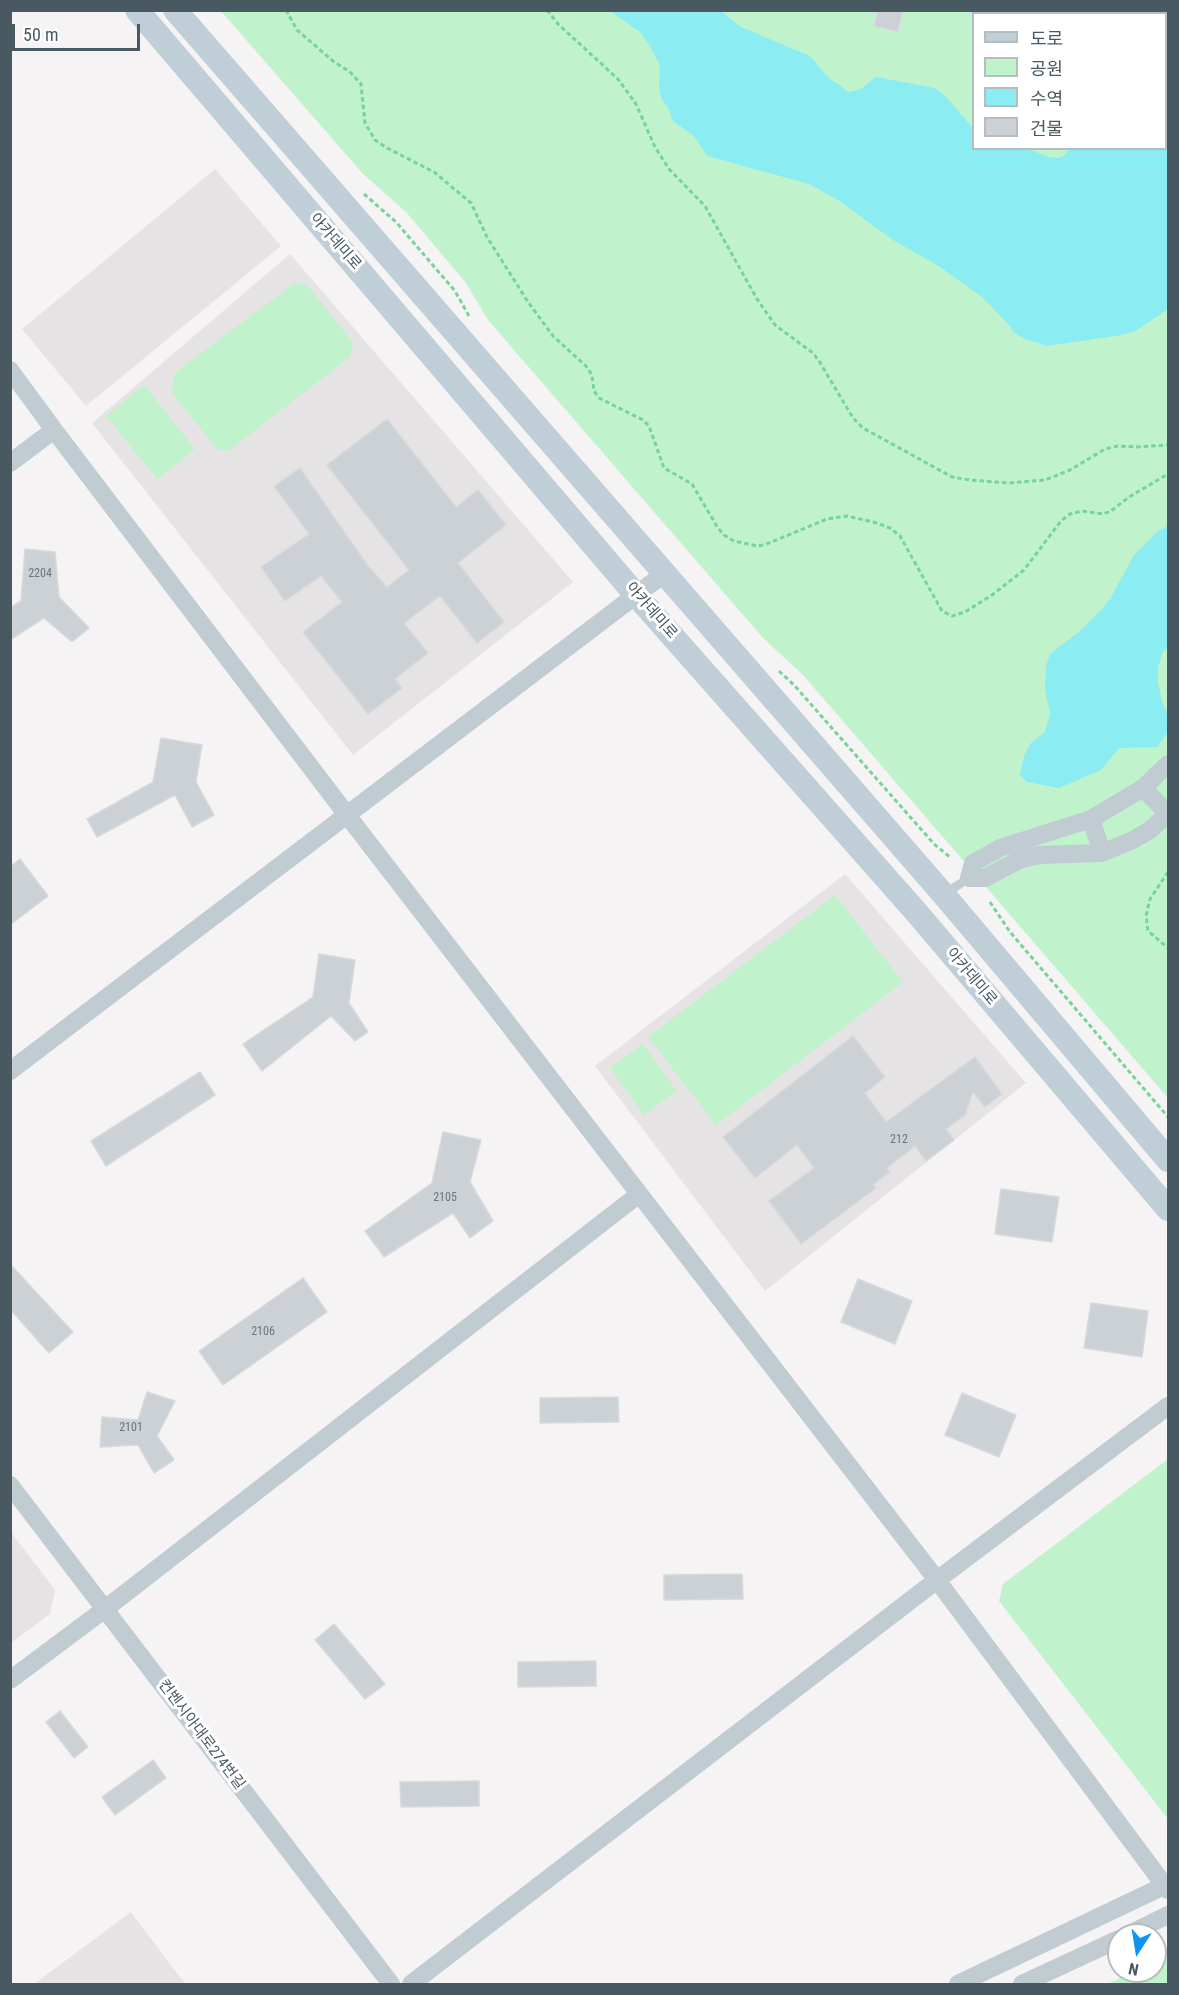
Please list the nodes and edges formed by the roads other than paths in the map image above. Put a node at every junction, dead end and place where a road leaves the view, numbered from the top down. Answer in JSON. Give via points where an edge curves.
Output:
{"nodes":[{"id":1,"x":137,"y":10,"type":"edge"},
{"id":2,"x":175,"y":10,"type":"edge"},
{"id":3,"x":10,"y":370,"type":"edge"},
{"id":4,"x":54,"y":430,"type":"junction"},
{"id":5,"x":10,"y":464,"type":"edge"},
{"id":6,"x":665,"y":573,"type":"junction"},
{"id":7,"x":636,"y":595,"type":"junction"},
{"id":8,"x":1168,"y":764,"type":"edge"},
{"id":9,"x":1143,"y":788,"type":"junction"},
{"id":10,"x":1168,"y":814,"type":"edge"},
{"id":11,"x":347,"y":815,"type":"junction"},
{"id":12,"x":1091,"y":819,"type":"junction"},
{"id":13,"x":1102,"y":853,"type":"junction"},
{"id":14,"x":969,"y":878,"type":"junction"},
{"id":15,"x":944,"y":895,"type":"junction"},
{"id":16,"x":10,"y":1071,"type":"edge"},
{"id":17,"x":1168,"y":1160,"type":"edge"},
{"id":18,"x":638,"y":1195,"type":"junction"},
{"id":19,"x":1168,"y":1209,"type":"edge"},
{"id":20,"x":1168,"y":1406,"type":"edge"},
{"id":21,"x":10,"y":1485,"type":"edge"},
{"id":22,"x":937,"y":1580,"type":"junction"},
{"id":23,"x":105,"y":1609,"type":"junction"},
{"id":24,"x":10,"y":1680,"type":"edge"},
{"id":25,"x":1168,"y":1886,"type":"edge"},
{"id":26,"x":1168,"y":1915,"type":"edge"},
{"id":27,"x":1152,"y":1923,"type":"edge"},
{"id":28,"x":1107,"y":1945,"type":"edge"},
{"id":29,"x":391,"y":1984,"type":"edge"},
{"id":30,"x":411,"y":1984,"type":"edge"},
{"id":31,"x":958,"y":1984,"type":"edge"},
{"id":32,"x":1022,"y":1984,"type":"edge"}],
"edges":[{"from":1,"to":7,"type":"main road","name":"아카데미로"},
{"from":2,"to":6,"type":"main road","name":"아카데미로"},
{"from":3,"to":4,"type":"street"},
{"from":4,"to":5,"type":"street"},
{"from":4,"to":11,"type":"street"},
{"from":6,"to":7,"type":"street"},
{"from":6,"to":15,"type":"main road","name":"아카데미로"},
{"from":7,"to":11,"type":"street"},
{"from":7,"to":19,"type":"main road","name":"아카데미로","via":[[917,913]]},
{"from":8,"to":9,"type":"street"},
{"from":9,"to":10,"type":"street"},
{"from":9,"to":12,"type":"street"},
{"from":10,"to":13,"type":"street","via":[[1150,830]]},
{"from":11,"to":16,"type":"street"},
{"from":11,"to":18,"type":"street"},
{"from":12,"to":13,"type":"street"},
{"from":12,"to":14,"type":"street","via":[[1000,848],[973,863]]},
{"from":13,"to":14,"type":"street","via":[[1039,855],[1019,860],[985,878]]},
{"from":14,"to":15,"type":"lane"},
{"from":15,"to":17,"type":"main road","name":"아카데미로"},
{"from":18,"to":22,"type":"street"},
{"from":18,"to":23,"type":"street"},
{"from":20,"to":22,"type":"street"},
{"from":21,"to":23,"type":"street","name":"컨벤시아대로274번길"},
{"from":22,"to":25,"type":"street"},
{"from":22,"to":30,"type":"street"},
{"from":23,"to":24,"type":"street"},
{"from":23,"to":29,"type":"street","name":"컨벤시아대로274번길"},
{"from":25,"to":31,"type":"street"},
{"from":26,"to":27,"type":"street"},
{"from":28,"to":32,"type":"street"}]}
